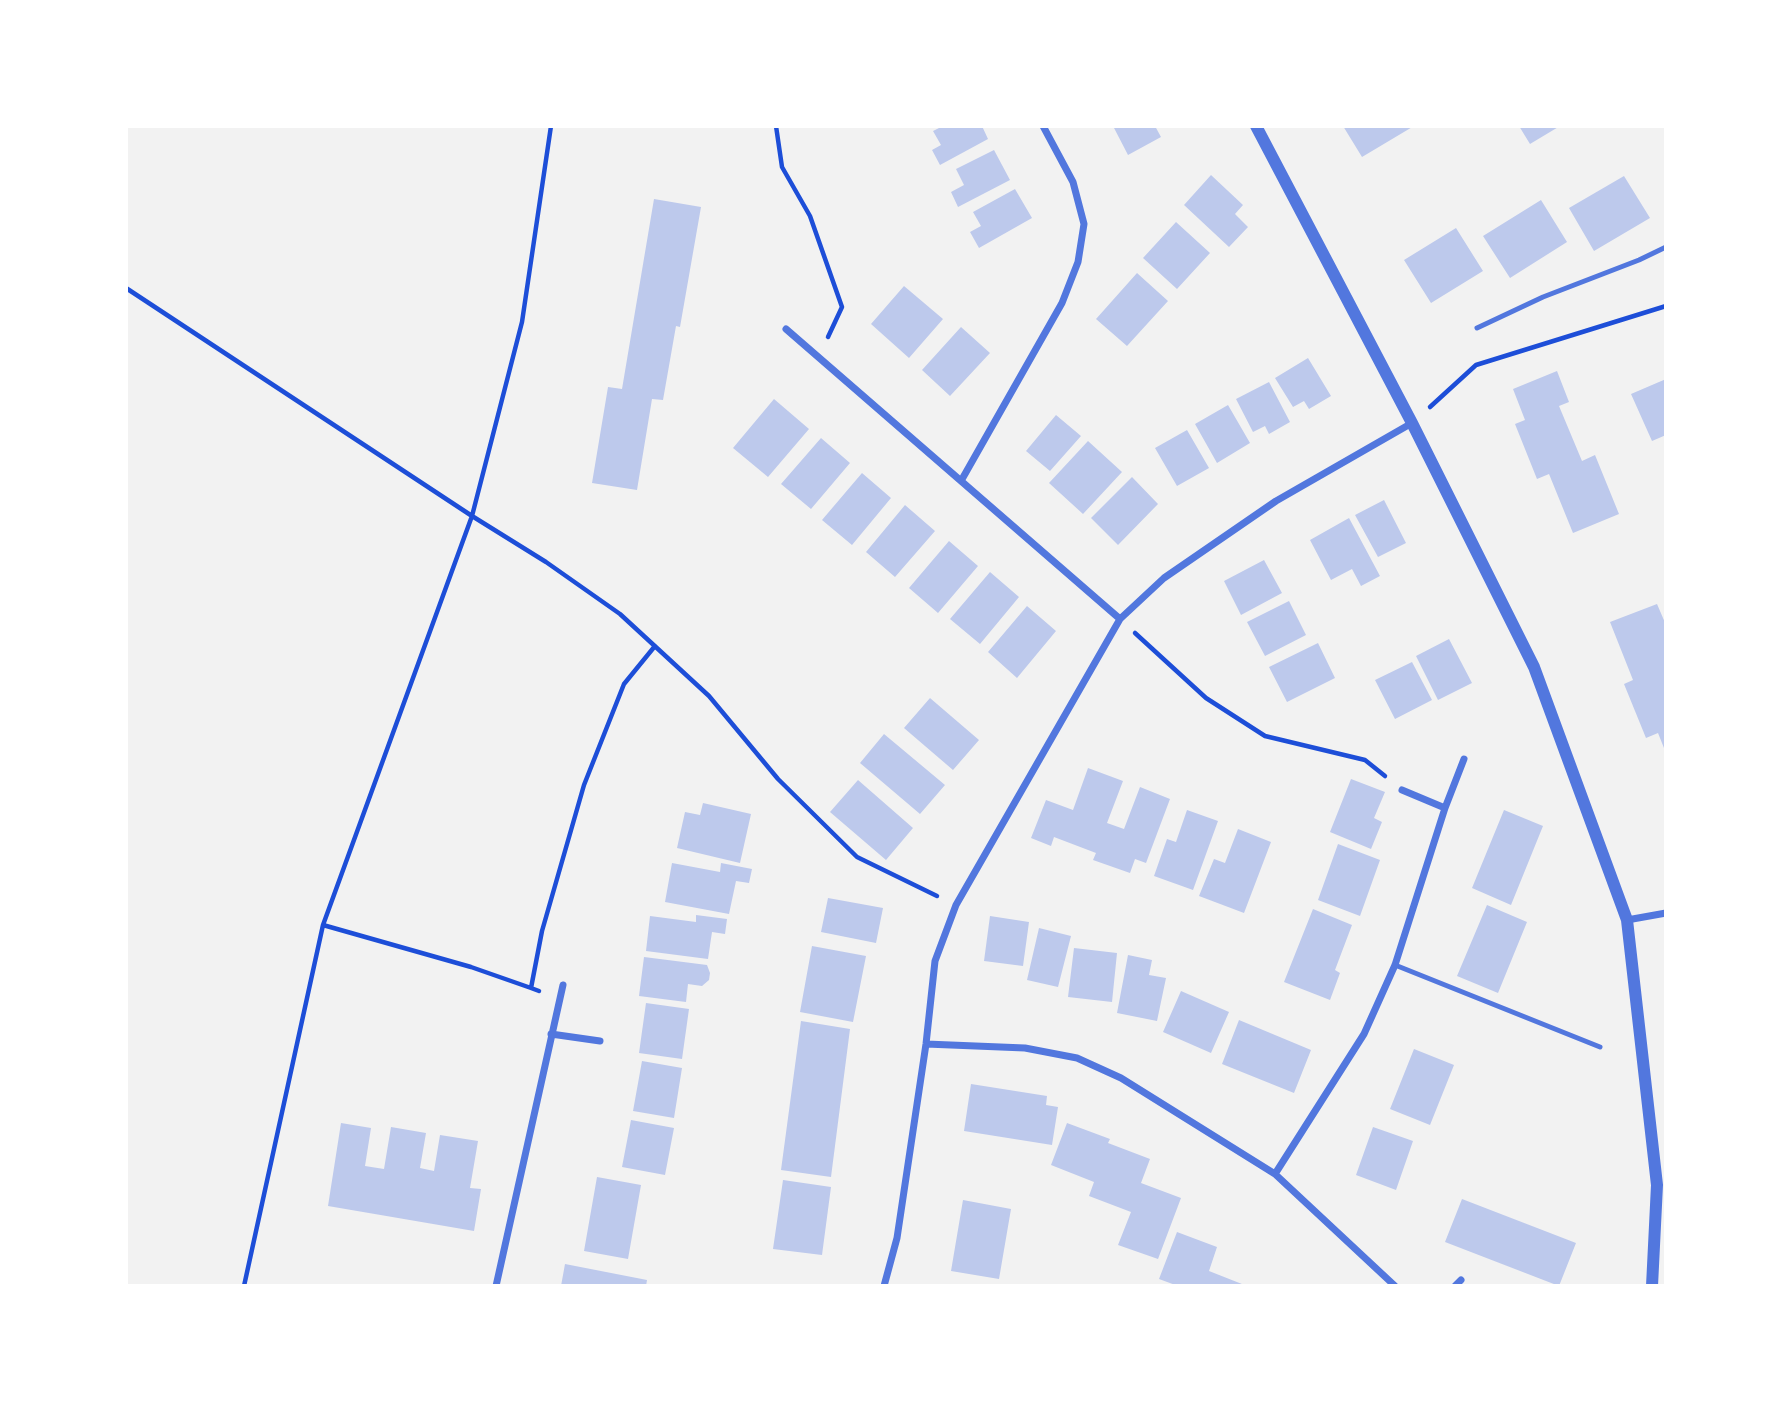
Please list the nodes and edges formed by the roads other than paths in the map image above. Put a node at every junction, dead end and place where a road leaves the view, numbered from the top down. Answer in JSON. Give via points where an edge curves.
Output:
{"nodes":[{"id":1,"x":1043,"y":126,"type":"edge"},
{"id":2,"x":1256,"y":126,"type":"edge"},
{"id":3,"x":1666,"y":247,"type":"edge"},
{"id":4,"x":1477,"y":328,"type":"dead end"},
{"id":5,"x":786,"y":329,"type":"dead end"},
{"id":6,"x":1412,"y":423,"type":"junction"},
{"id":7,"x":961,"y":481,"type":"junction"},
{"id":8,"x":1120,"y":619,"type":"junction"},
{"id":9,"x":1464,"y":759,"type":"dead end"},
{"id":10,"x":1402,"y":790,"type":"road end"},
{"id":11,"x":1445,"y":808,"type":"junction"},
{"id":12,"x":1666,"y":913,"type":"edge"},
{"id":13,"x":1627,"y":920,"type":"junction"},
{"id":14,"x":1395,"y":965,"type":"junction"},
{"id":15,"x":563,"y":985,"type":"dead end"},
{"id":16,"x":551,"y":1034,"type":"junction"},
{"id":17,"x":600,"y":1041,"type":"dead end"},
{"id":18,"x":926,"y":1044,"type":"junction"},
{"id":19,"x":1600,"y":1047,"type":"dead end"},
{"id":20,"x":1275,"y":1174,"type":"junction"},
{"id":21,"x":496,"y":1286,"type":"edge"},
{"id":22,"x":884,"y":1286,"type":"edge"},
{"id":23,"x":1395,"y":1286,"type":"edge"},
{"id":24,"x":1652,"y":1286,"type":"edge"}],
"edges":[{"from":1,"to":7,"type":"street","via":[[1073,182],[1084,224],[1078,262],[1062,303]]},
{"from":2,"to":6,"type":"street"},
{"from":3,"to":4,"type":"lane"},
{"from":5,"to":7,"type":"street"},
{"from":6,"to":8,"type":"street","via":[[1276,500],[1164,578]]},
{"from":6,"to":13,"type":"street","via":[[1534,667]]},
{"from":7,"to":8,"type":"street"},
{"from":8,"to":18,"type":"street","via":[[956,905],[935,961]]},
{"from":9,"to":11,"type":"street"},
{"from":10,"to":11,"type":"street"},
{"from":11,"to":14,"type":"street"},
{"from":12,"to":13,"type":"street"},
{"from":13,"to":24,"type":"street","via":[[1657,1185]]},
{"from":14,"to":19,"type":"lane"},
{"from":14,"to":20,"type":"street","via":[[1364,1034]]},
{"from":15,"to":16,"type":"street"},
{"from":16,"to":17,"type":"street"},
{"from":16,"to":21,"type":"street"},
{"from":18,"to":20,"type":"street","via":[[1026,1048],[1077,1058],[1121,1078]]},
{"from":18,"to":22,"type":"street","via":[[897,1238]]},
{"from":20,"to":23,"type":"street"}]}
